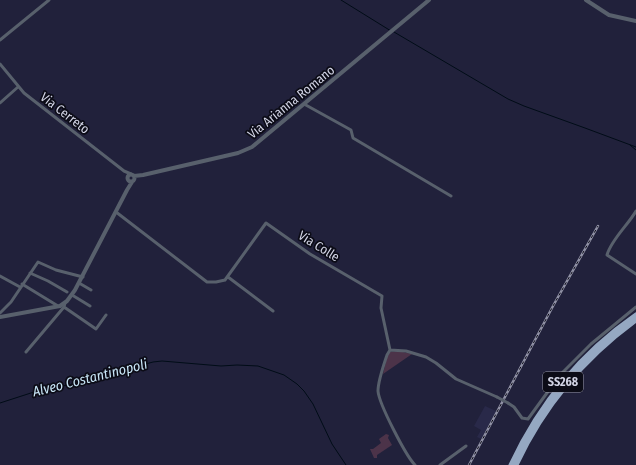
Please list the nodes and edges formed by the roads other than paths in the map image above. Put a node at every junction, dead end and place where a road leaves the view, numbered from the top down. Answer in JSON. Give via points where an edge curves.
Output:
{"nodes":[{"id":1,"x":49,"y":0,"type":"edge"},
{"id":2,"x":430,"y":0,"type":"edge"},
{"id":3,"x":586,"y":0,"type":"edge"},
{"id":4,"x":636,"y":21,"type":"edge"},
{"id":5,"x":0,"y":40,"type":"edge"},
{"id":6,"x":0,"y":64,"type":"edge"},
{"id":7,"x":18,"y":87,"type":"junction"},
{"id":8,"x":0,"y":103,"type":"edge"},
{"id":9,"x":304,"y":104,"type":"junction"},
{"id":10,"x":131,"y":178,"type":"junction"},
{"id":11,"x":451,"y":196,"type":"dead end"},
{"id":12,"x":636,"y":211,"type":"edge"},
{"id":13,"x":116,"y":212,"type":"junction"},
{"id":14,"x":30,"y":273,"type":"junction"},
{"id":15,"x":636,"y":274,"type":"edge"},
{"id":16,"x":0,"y":276,"type":"edge"},
{"id":17,"x":83,"y":277,"type":"junction"},
{"id":18,"x":228,"y":277,"type":"junction"},
{"id":19,"x":79,"y":283,"type":"junction"},
{"id":20,"x":21,"y":286,"type":"junction"},
{"id":21,"x":91,"y":290,"type":"dead end"},
{"id":22,"x":67,"y":292,"type":"dead end"},
{"id":23,"x":72,"y":295,"type":"junction"},
{"id":24,"x":65,"y":305,"type":"junction"},
{"id":25,"x":58,"y":306,"type":"junction"},
{"id":26,"x":90,"y":306,"type":"dead end"},
{"id":27,"x":636,"y":307,"type":"edge"},
{"id":28,"x":273,"y":312,"type":"dead end"},
{"id":29,"x":0,"y":313,"type":"edge"},
{"id":30,"x":106,"y":315,"type":"dead end"},
{"id":31,"x":636,"y":315,"type":"edge"},
{"id":32,"x":0,"y":317,"type":"edge"},
{"id":33,"x":636,"y":320,"type":"edge"},
{"id":34,"x":390,"y":350,"type":"junction"},
{"id":35,"x":26,"y":352,"type":"dead end"},
{"id":36,"x":466,"y":446,"type":"dead end"},
{"id":37,"x":415,"y":465,"type":"edge"},
{"id":38,"x":440,"y":465,"type":"edge"},
{"id":39,"x":511,"y":465,"type":"edge"},
{"id":40,"x":516,"y":465,"type":"edge"}],
"edges":[{"from":1,"to":5,"type":"street"},
{"from":2,"to":9,"type":"street","name":"Via Arianna Romano"},
{"from":3,"to":4,"type":"street","via":[[609,15]]},
{"from":6,"to":7,"type":"street","name":"Via Cerreto"},
{"from":7,"to":8,"type":"street"},
{"from":7,"to":10,"type":"street","name":"Via Cerreto"},
{"from":9,"to":10,"type":"street","name":"Via Arianna Romano","via":[[247,150]]},
{"from":9,"to":11,"type":"street","via":[[351,130],[353,138]]},
{"from":10,"to":13,"type":"street"},
{"from":12,"to":15,"type":"street","via":[[607,255]]},
{"from":13,"to":17,"type":"street"},
{"from":13,"to":18,"type":"street","via":[[207,282],[220,282]]},
{"from":14,"to":17,"type":"street","via":[[38,262]]},
{"from":14,"to":20,"type":"street"},
{"from":14,"to":22,"type":"street"},
{"from":16,"to":20,"type":"street"},
{"from":17,"to":19,"type":"street"},
{"from":18,"to":28,"type":"street"},
{"from":18,"to":34,"type":"street","name":"Via Colle","via":[[268,223],[310,254],[382,296],[381,311]]},
{"from":19,"to":21,"type":"street"},
{"from":19,"to":23,"type":"street"},
{"from":20,"to":25,"type":"street"},
{"from":20,"to":29,"type":"street"},
{"from":23,"to":24,"type":"street"},
{"from":23,"to":26,"type":"street"},
{"from":24,"to":25,"type":"street"},
{"from":24,"to":30,"type":"street","via":[[96,329]]},
{"from":24,"to":35,"type":"street"},
{"from":25,"to":32,"type":"street"},
{"from":27,"to":34,"type":"street","bridge":true,"via":[[591,344],[560,375],[528,419],[524,419],[514,407],[497,397],[456,380],[426,357],[406,351]]},
{"from":31,"to":39,"type":"highway","number":"SS268","via":[[594,349],[559,387],[533,424]]},
{"from":33,"to":40,"type":"highway","number":"SS268","via":[[597,352],[563,389],[537,426]]},
{"from":34,"to":37,"type":"street","via":[[386,355],[378,387],[379,395],[398,437]]},
{"from":36,"to":38,"type":"street"}]}
